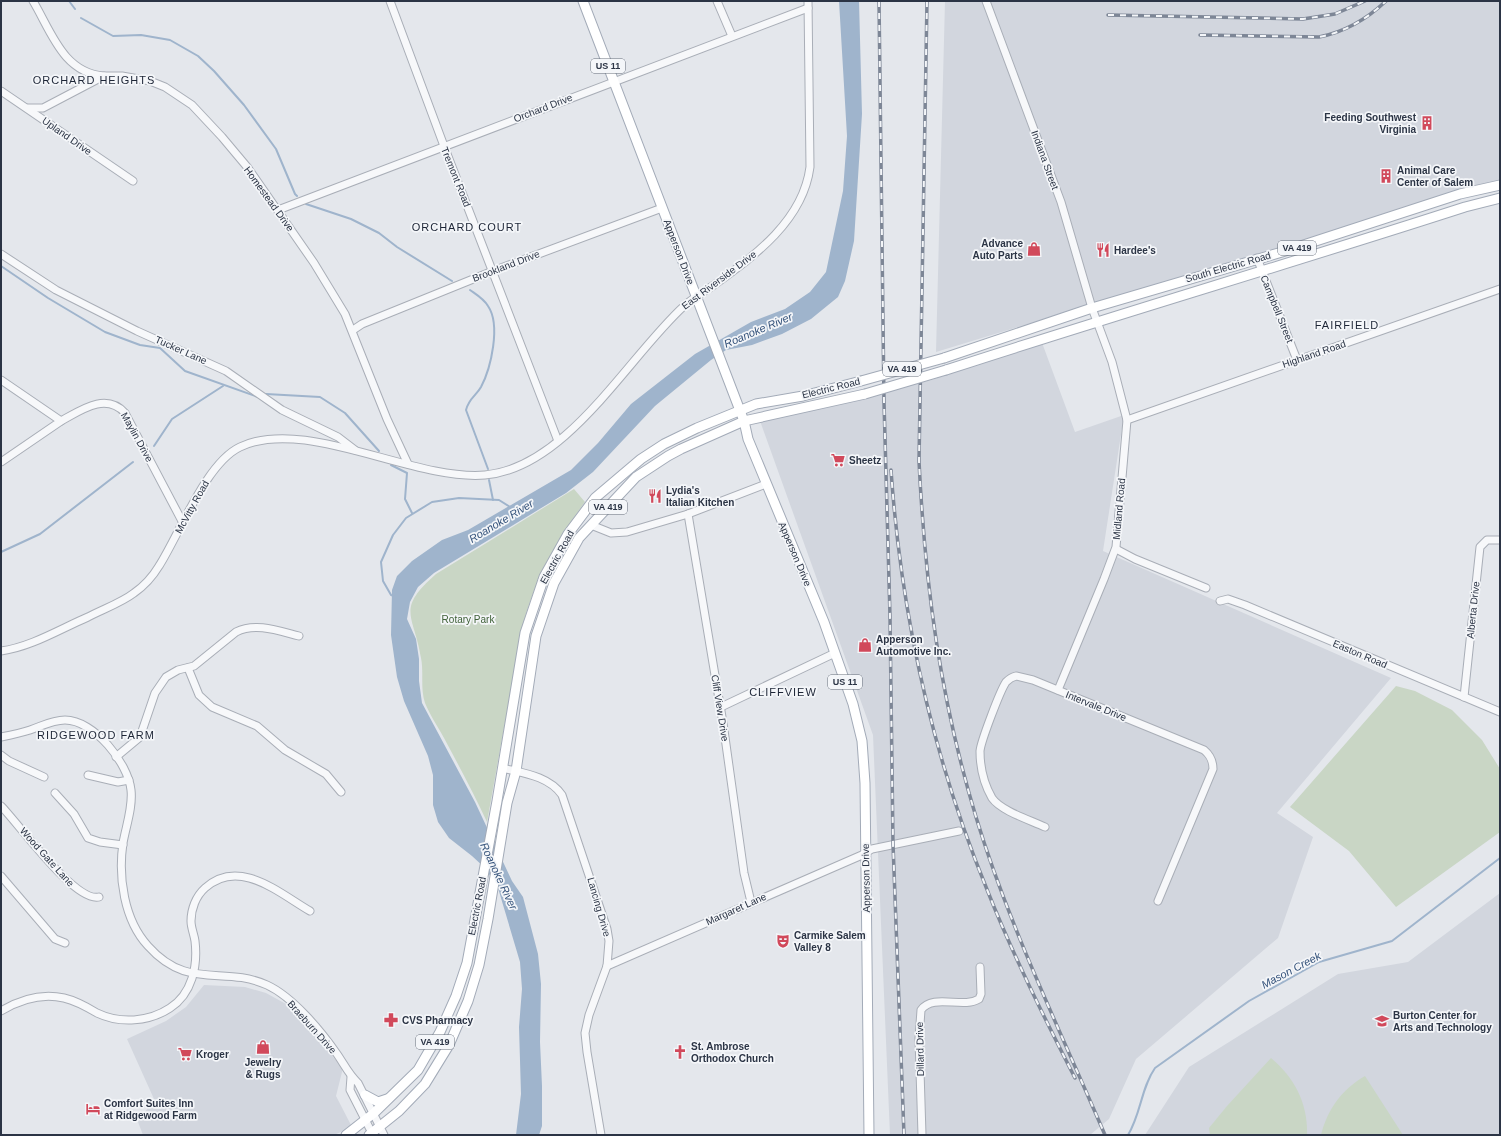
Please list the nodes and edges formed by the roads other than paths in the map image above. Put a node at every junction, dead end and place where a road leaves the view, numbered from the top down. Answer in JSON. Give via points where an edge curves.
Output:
{"nodes":[{"id":1,"x":33,"y":1,"type":"edge"},
{"id":2,"x":390,"y":1,"type":"edge"},
{"id":3,"x":582,"y":1,"type":"edge"},
{"id":4,"x":717,"y":1,"type":"edge"},
{"id":5,"x":986,"y":1,"type":"edge"},
{"id":6,"x":808,"y":5,"type":"edge"},
{"id":7,"x":732,"y":36,"type":"junction"},
{"id":8,"x":104,"y":76,"type":"junction"},
{"id":9,"x":613,"y":81,"type":"junction"},
{"id":10,"x":1,"y":91,"type":"edge"},
{"id":11,"x":28,"y":108,"type":"junction"},
{"id":12,"x":444,"y":146,"type":"junction"},
{"id":13,"x":133,"y":181,"type":"dead end"},
{"id":14,"x":1500,"y":185,"type":"edge"},
{"id":15,"x":1500,"y":198,"type":"edge"},
{"id":16,"x":662,"y":208,"type":"junction"},
{"id":17,"x":278,"y":210,"type":"junction"},
{"id":18,"x":1,"y":254,"type":"edge"},
{"id":19,"x":1256,"y":258,"type":"junction"},
{"id":20,"x":1262,"y":270,"type":"junction"},
{"id":21,"x":493,"y":271,"type":"junction"},
{"id":22,"x":1500,"y":288,"type":"edge"},
{"id":23,"x":696,"y":297,"type":"junction"},
{"id":24,"x":1092,"y":308,"type":"junction"},
{"id":25,"x":1097,"y":321,"type":"junction"},
{"id":26,"x":353,"y":330,"type":"junction"},
{"id":27,"x":1298,"y":360,"type":"junction"},
{"id":28,"x":1,"y":380,"type":"edge"},
{"id":29,"x":740,"y":410,"type":"junction"},
{"id":30,"x":1127,"y":420,"type":"junction"},
{"id":31,"x":61,"y":421,"type":"junction"},
{"id":32,"x":744,"y":421,"type":"junction"},
{"id":33,"x":558,"y":441,"type":"junction"},
{"id":34,"x":356,"y":452,"type":"junction"},
{"id":35,"x":1,"y":462,"type":"edge"},
{"id":36,"x":408,"y":464,"type":"junction"},
{"id":37,"x":766,"y":484,"type":"junction"},
{"id":38,"x":688,"y":514,"type":"junction"},
{"id":39,"x":183,"y":523,"type":"junction"},
{"id":40,"x":591,"y":525,"type":"junction"},
{"id":41,"x":1500,"y":540,"type":"edge"},
{"id":42,"x":1116,"y":549,"type":"junction"},
{"id":43,"x":1206,"y":588,"type":"dead end"},
{"id":44,"x":1220,"y":601,"type":"dead end"},
{"id":45,"x":299,"y":636,"type":"dead end"},
{"id":46,"x":1,"y":651,"type":"edge"},
{"id":47,"x":835,"y":653,"type":"junction"},
{"id":48,"x":188,"y":668,"type":"junction"},
{"id":49,"x":1058,"y":690,"type":"junction"},
{"id":50,"x":1464,"y":697,"type":"junction"},
{"id":51,"x":721,"y":707,"type":"junction"},
{"id":52,"x":1500,"y":712,"type":"edge"},
{"id":53,"x":1,"y":737,"type":"edge"},
{"id":54,"x":1,"y":755,"type":"edge"},
{"id":55,"x":116,"y":757,"type":"junction"},
{"id":56,"x":502,"y":768,"type":"junction"},
{"id":57,"x":516,"y":771,"type":"junction"},
{"id":58,"x":88,"y":775,"type":"dead end"},
{"id":59,"x":44,"y":777,"type":"dead end"},
{"id":60,"x":129,"y":780,"type":"junction"},
{"id":61,"x":341,"y":792,"type":"dead end"},
{"id":62,"x":55,"y":793,"type":"dead end"},
{"id":63,"x":1,"y":806,"type":"edge"},
{"id":64,"x":1045,"y":827,"type":"dead end"},
{"id":65,"x":959,"y":832,"type":"dead end"},
{"id":66,"x":123,"y":845,"type":"junction"},
{"id":67,"x":866,"y":852,"type":"junction"},
{"id":68,"x":1,"y":876,"type":"edge"},
{"id":69,"x":99,"y":897,"type":"dead end"},
{"id":70,"x":1158,"y":901,"type":"dead end"},
{"id":71,"x":751,"y":902,"type":"junction"},
{"id":72,"x":310,"y":911,"type":"dead end"},
{"id":73,"x":65,"y":943,"type":"dead end"},
{"id":74,"x":607,"y":966,"type":"junction"},
{"id":75,"x":980,"y":967,"type":"dead end"},
{"id":76,"x":194,"y":974,"type":"junction"},
{"id":77,"x":1,"y":1011,"type":"edge"},
{"id":78,"x":351,"y":1077,"type":"junction"},
{"id":79,"x":365,"y":1095,"type":"junction"},
{"id":80,"x":389,"y":1099,"type":"junction"},
{"id":81,"x":374,"y":1113,"type":"junction"},
{"id":82,"x":364,"y":1120,"type":"junction"},
{"id":83,"x":382,"y":1131,"type":"edge"},
{"id":84,"x":371,"y":1134,"type":"edge"},
{"id":85,"x":346,"y":1135,"type":"edge"},
{"id":86,"x":600,"y":1135,"type":"edge"},
{"id":87,"x":869,"y":1135,"type":"edge"},
{"id":88,"x":922,"y":1135,"type":"edge"}],
"edges":[{"from":1,"to":8,"type":"street","via":[[70,62],[82,71]]},
{"from":2,"to":12,"type":"street","name":"Tremont Road"},
{"from":3,"to":9,"type":"main road","name":"Apperson Drive","number":"US 11"},
{"from":4,"to":7,"type":"street"},
{"from":5,"to":24,"type":"street","name":"Indiana Street","via":[[1061,202]]},
{"from":6,"to":7,"type":"street","name":"Orchard Drive"},
{"from":6,"to":23,"type":"street","name":"East Riverside Drive","via":[[810,167],[806,187],[796,208],[768,242],[747,261]]},
{"from":7,"to":9,"type":"street","name":"Orchard Drive"},
{"from":8,"to":11,"type":"street","name":"Homestead Drive","via":[[43,108]]},
{"from":8,"to":17,"type":"street","name":"Homestead Drive","via":[[135,77],[165,87],[179,95],[202,114],[222,137]]},
{"from":9,"to":12,"type":"street","name":"Orchard Drive"},
{"from":9,"to":16,"type":"main road","name":"Apperson Drive","number":"US 11"},
{"from":10,"to":11,"type":"street","name":"Upland Drive"},
{"from":11,"to":13,"type":"street","name":"Upland Drive"},
{"from":12,"to":17,"type":"street","name":"Orchard Drive"},
{"from":12,"to":21,"type":"street","name":"Tremont Road"},
{"from":14,"to":19,"type":"main road","name":"South Electric Road","number":"VA 419","via":[[1460,194],[1289,250]]},
{"from":15,"to":20,"type":"main road","name":"South Electric Road","number":"VA 419"},
{"from":16,"to":21,"type":"street","name":"Brookland Drive"},
{"from":16,"to":23,"type":"main road","name":"Apperson Drive","number":"US 11"},
{"from":17,"to":26,"type":"street","name":"Homestead Drive","via":[[314,263]]},
{"from":18,"to":34,"type":"street","name":"Tucker Lane","via":[[56,290],[137,331],[226,371],[282,410],[338,437]]},
{"from":19,"to":20,"type":"street","name":"Campbell Street"},
{"from":19,"to":24,"type":"main road","name":"South Electric Road","number":"VA 419"},
{"from":20,"to":25,"type":"main road","name":"South Electric Road","number":"VA 419"},
{"from":20,"to":27,"type":"street","name":"Campbell Street"},
{"from":21,"to":26,"type":"street","name":"Brookland Drive","via":[[362,324]]},
{"from":21,"to":33,"type":"street","name":"Tremont Road"},
{"from":22,"to":27,"type":"street","name":"Highland Road"},
{"from":23,"to":29,"type":"main road","name":"Apperson Drive","number":"US 11"},
{"from":23,"to":33,"type":"street","name":"East Riverside Drive","via":[[670,320],[600,400]]},
{"from":24,"to":25,"type":"street","name":"Indiana Street"},
{"from":24,"to":29,"type":"main road","name":"Electric Road","number":"VA 419","bridge":true,"via":[[944,358]]},
{"from":25,"to":30,"type":"street","name":"Midland Road","via":[[1112,362]]},
{"from":25,"to":32,"type":"main road","name":"Electric Road","number":"VA 419","bridge":true,"via":[[864,394]]},
{"from":26,"to":36,"type":"street","name":"Homestead Drive"},
{"from":27,"to":30,"type":"street","name":"Highland Road"},
{"from":28,"to":31,"type":"street"},
{"from":29,"to":32,"type":"main road","name":"Apperson Drive","number":"US 11"},
{"from":29,"to":56,"type":"main road","name":"Electric Road","number":"VA 419","via":[[697,428],[641,459],[595,498],[568,534],[544,577],[525,633]]},
{"from":30,"to":42,"type":"street","name":"Midland Road"},
{"from":31,"to":35,"type":"street","name":"Maylin Drive"},
{"from":31,"to":39,"type":"street","name":"Maylin Drive","via":[[97,404],[109,403],[120,408]]},
{"from":32,"to":37,"type":"main road","name":"Apperson Drive","number":"US 11","via":[[748,439]]},
{"from":32,"to":40,"type":"main road","name":"Electric Road","number":"VA 419","via":[[674,452],[647,469],[622,491]]},
{"from":33,"to":36,"type":"street","name":"East Riverside Drive","via":[[523,464],[485,475],[453,474]]},
{"from":34,"to":36,"type":"street","name":"McVitty Road"},
{"from":34,"to":39,"type":"street","name":"McVitty Road","via":[[294,439],[270,439],[246,444],[219,461]]},
{"from":37,"to":38,"type":"street"},
{"from":37,"to":47,"type":"main road","name":"Apperson Drive","number":"US 11"},
{"from":38,"to":40,"type":"street","via":[[657,525],[619,533],[611,533]]},
{"from":38,"to":51,"type":"street","name":"Cliff View Drive"},
{"from":39,"to":46,"type":"street","name":"McVitty Road","via":[[159,566],[148,581],[134,593],[51,634]]},
{"from":40,"to":57,"type":"main road","name":"Electric Road","number":"VA 419","via":[[569,555],[554,584],[540,621]]},
{"from":41,"to":50,"type":"street","name":"Alberta Drive","via":[[1487,540],[1480,547]]},
{"from":42,"to":43,"type":"street"},
{"from":42,"to":49,"type":"street","name":"Midland Road"},
{"from":44,"to":50,"type":"street","name":"Easton Road","via":[[1228,599],[1240,603]]},
{"from":45,"to":48,"type":"street","via":[[259,627],[242,629],[200,662]]},
{"from":47,"to":51,"type":"street"},
{"from":47,"to":67,"type":"main road","name":"Apperson Drive","number":"US 11","via":[[853,704],[862,741]]},
{"from":48,"to":55,"type":"street","via":[[172,672],[160,684],[140,737]]},
{"from":48,"to":61,"type":"street","via":[[199,695],[212,707],[257,726],[285,750],[326,774]]},
{"from":49,"to":64,"type":"street","name":"Intervale Drive","via":[[1021,676],[1009,679],[980,749],[985,783],[993,799],[1000,806]]},
{"from":49,"to":70,"type":"street","name":"Intervale Drive","via":[[1204,750],[1211,759],[1212,769]]},
{"from":50,"to":52,"type":"street","name":"Easton Road"},
{"from":51,"to":71,"type":"street","name":"Cliff View Drive","via":[[744,873]]},
{"from":53,"to":55,"type":"street","via":[[52,722],[75,721],[98,734]]},
{"from":54,"to":59,"type":"street"},
{"from":55,"to":60,"type":"street"},
{"from":56,"to":57,"type":"street","name":"Lancing Drive"},
{"from":56,"to":80,"type":"main road","name":"Electric Road","number":"VA 419","via":[[462,978],[440,1032],[418,1070]]},
{"from":57,"to":74,"type":"street","name":"Lancing Drive","via":[[543,779],[558,789],[562,795],[607,929]]},
{"from":57,"to":83,"type":"main road","name":"Electric Road","number":"VA 419","via":[[507,803],[488,919],[474,983],[449,1045],[425,1084]]},
{"from":58,"to":60,"type":"street","via":[[118,782]]},
{"from":60,"to":66,"type":"street","name":"Braeburn Drive","via":[[131,798]]},
{"from":62,"to":66,"type":"street","via":[[74,814],[88,838]]},
{"from":63,"to":69,"type":"street","name":"Wood Gate Lane","via":[[67,881],[90,898]]},
{"from":65,"to":67,"type":"street","name":"Margaret Lane","via":[[877,847]]},
{"from":66,"to":76,"type":"street","name":"Braeburn Drive","via":[[123,886],[135,928],[158,956],[179,970]]},
{"from":67,"to":71,"type":"street","name":"Margaret Lane"},
{"from":67,"to":87,"type":"main road","name":"Apperson Drive","number":"US 11"},
{"from":68,"to":73,"type":"street","via":[[55,939]]},
{"from":71,"to":74,"type":"street","name":"Margaret Lane"},
{"from":72,"to":76,"type":"street","via":[[252,878],[236,875],[217,879],[202,890],[192,913],[191,926],[196,952]]},
{"from":74,"to":86,"type":"street","name":"Lancing Drive","via":[[589,1015],[586,1033]]},
{"from":75,"to":88,"type":"street","name":"Dillard Drive","via":[[979,999],[932,1003],[923,1006],[921,1010],[919,1038]]},
{"from":76,"to":77,"type":"street","via":[[189,987],[176,1003],[161,1013],[140,1019],[121,1020],[108,1017],[74,1001],[54,996],[32,997]]},
{"from":76,"to":78,"type":"street","name":"Braeburn Drive","via":[[256,980],[278,992],[297,1007],[330,1045]]},
{"from":78,"to":79,"type":"street","name":"Braeburn Drive"},
{"from":78,"to":82,"type":"street","name":"Braeburn Drive","via":[[350,1090]]},
{"from":79,"to":80,"type":"main road","via":[[378,1102]]},
{"from":79,"to":81,"type":"street","name":"Braeburn Drive"},
{"from":80,"to":81,"type":"main road","name":"Electric Road","number":"VA 419"},
{"from":81,"to":82,"type":"main road","name":"Electric Road","number":"VA 419"},
{"from":81,"to":83,"type":"street","name":"Braeburn Drive"},
{"from":82,"to":84,"type":"street","name":"Braeburn Drive"},
{"from":82,"to":85,"type":"main road","name":"Electric Road","number":"VA 419"},
{"from":83,"to":84,"type":"main road","name":"Electric Road","number":"VA 419"}]}
